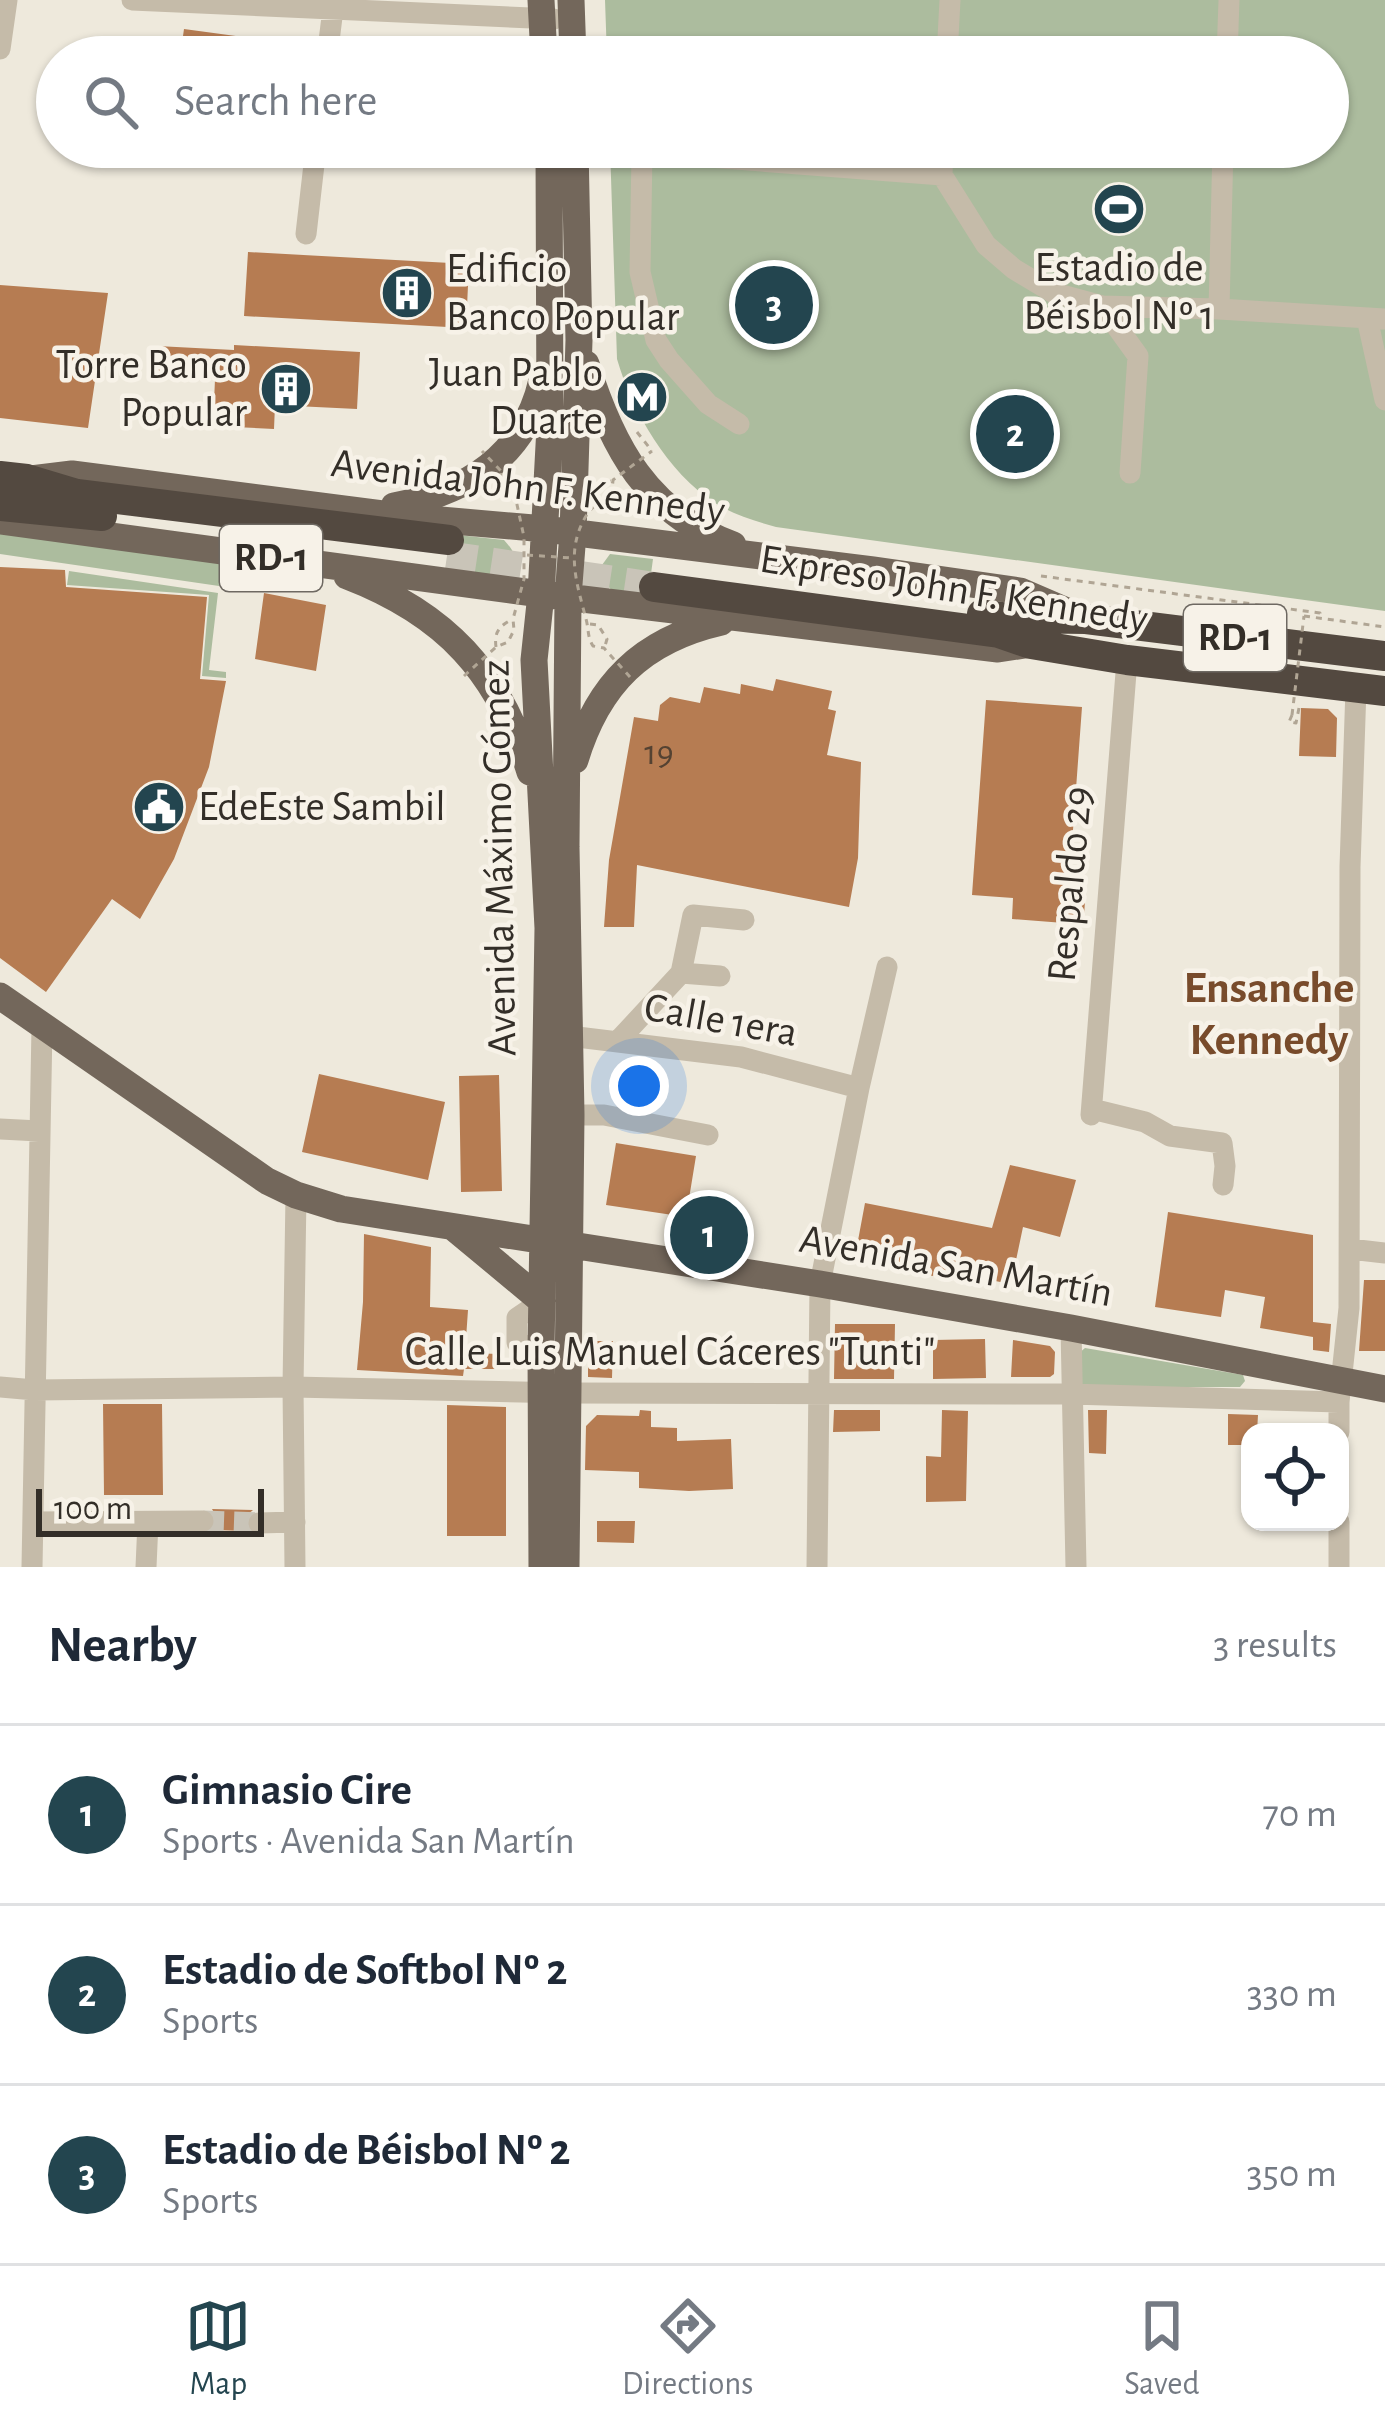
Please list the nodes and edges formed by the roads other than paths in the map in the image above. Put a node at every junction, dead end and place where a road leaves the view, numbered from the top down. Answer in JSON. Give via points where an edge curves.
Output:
{"nodes":[{"id":1,"x":7,"y":0,"type":"edge"},
{"id":2,"x":132,"y":0,"type":"edge"},
{"id":3,"x":950,"y":0,"type":"edge"},
{"id":4,"x":1229,"y":0,"type":"edge"},
{"id":5,"x":332,"y":10,"type":"junction"},
{"id":6,"x":541,"y":10,"type":"edge"},
{"id":7,"x":572,"y":10,"type":"edge"},
{"id":8,"x":329,"y":36,"type":"edge"},
{"id":9,"x":948,"y":36,"type":"edge"},
{"id":10,"x":1228,"y":36,"type":"edge"},
{"id":11,"x":0,"y":49,"type":"edge"},
{"id":12,"x":314,"y":168,"type":"edge"},
{"id":13,"x":551,"y":168,"type":"edge"},
{"id":14,"x":576,"y":168,"type":"edge"},
{"id":15,"x":642,"y":168,"type":"edge"},
{"id":16,"x":851,"y":168,"type":"edge"},
{"id":17,"x":942,"y":168,"type":"edge"},
{"id":18,"x":1222,"y":168,"type":"edge"},
{"id":19,"x":942,"y":175,"type":"junction"},
{"id":20,"x":306,"y":235,"type":"dead end"},
{"id":21,"x":1102,"y":306,"type":"junction"},
{"id":22,"x":1219,"y":309,"type":"junction"},
{"id":23,"x":1376,"y":319,"type":"edge"},
{"id":24,"x":564,"y":341,"type":"junction"},
{"id":25,"x":1385,"y":400,"type":"edge"},
{"id":26,"x":739,"y":424,"type":"dead end"},
{"id":27,"x":1130,"y":473,"type":"dead end"},
{"id":28,"x":13,"y":477,"type":"edge"},
{"id":29,"x":0,"y":506,"type":"edge"},
{"id":30,"x":322,"y":506,"type":"junction"},
{"id":31,"x":0,"y":521,"type":"edge"},
{"id":32,"x":564,"y":540,"type":"junction"},
{"id":33,"x":765,"y":557,"type":"junction"},
{"id":34,"x":315,"y":564,"type":"junction"},
{"id":35,"x":555,"y":596,"type":"junction"},
{"id":36,"x":1086,"y":619,"type":"junction"},
{"id":37,"x":772,"y":621,"type":"junction"},
{"id":38,"x":1031,"y":644,"type":"junction"},
{"id":39,"x":1385,"y":656,"type":"edge"},
{"id":40,"x":1127,"y":660,"type":"junction"},
{"id":41,"x":1371,"y":689,"type":"edge"},
{"id":42,"x":554,"y":805,"type":"junction"},
{"id":43,"x":744,"y":920,"type":"dead end"},
{"id":44,"x":887,"y":967,"type":"dead end"},
{"id":45,"x":681,"y":973,"type":"junction"},
{"id":46,"x":720,"y":976,"type":"dead end"},
{"id":47,"x":0,"y":996,"type":"edge"},
{"id":48,"x":42,"y":1027,"type":"junction"},
{"id":49,"x":569,"y":1036,"type":"junction"},
{"id":50,"x":618,"y":1041,"type":"junction"},
{"id":51,"x":859,"y":1088,"type":"junction"},
{"id":52,"x":571,"y":1115,"type":"junction"},
{"id":53,"x":0,"y":1129,"type":"edge"},
{"id":54,"x":39,"y":1131,"type":"junction"},
{"id":55,"x":708,"y":1135,"type":"dead end"},
{"id":56,"x":1222,"y":1185,"type":"dead end"},
{"id":57,"x":296,"y":1195,"type":"junction"},
{"id":58,"x":452,"y":1226,"type":"junction"},
{"id":59,"x":556,"y":1242,"type":"junction"},
{"id":60,"x":1350,"y":1250,"type":"junction"},
{"id":61,"x":1385,"y":1253,"type":"edge"},
{"id":62,"x":820,"y":1284,"type":"junction"},
{"id":63,"x":542,"y":1301,"type":"junction"},
{"id":64,"x":1070,"y":1328,"type":"junction"},
{"id":65,"x":293,"y":1387,"type":"junction"},
{"id":66,"x":0,"y":1388,"type":"edge"},
{"id":67,"x":1385,"y":1389,"type":"edge"},
{"id":68,"x":35,"y":1390,"type":"junction"},
{"id":69,"x":818,"y":1392,"type":"junction"},
{"id":70,"x":1340,"y":1392,"type":"junction"},
{"id":71,"x":556,"y":1393,"type":"junction"},
{"id":72,"x":1070,"y":1394,"type":"junction"},
{"id":73,"x":1339,"y":1423,"type":"edge"},
{"id":74,"x":203,"y":1521,"type":"tunnel mouth"},
{"id":75,"x":33,"y":1522,"type":"junction"},
{"id":76,"x":148,"y":1522,"type":"junction"},
{"id":77,"x":260,"y":1522,"type":"tunnel mouth"},
{"id":78,"x":295,"y":1522,"type":"junction"},
{"id":79,"x":1339,"y":1531,"type":"edge"},
{"id":80,"x":32,"y":1567,"type":"edge"},
{"id":81,"x":146,"y":1567,"type":"edge"},
{"id":82,"x":295,"y":1567,"type":"edge"},
{"id":83,"x":542,"y":1567,"type":"edge"},
{"id":84,"x":566,"y":1567,"type":"edge"},
{"id":85,"x":817,"y":1567,"type":"edge"},
{"id":86,"x":1076,"y":1567,"type":"edge"},
{"id":87,"x":1339,"y":1567,"type":"edge"}],
"edges":[{"from":1,"to":11,"type":"street"},
{"from":2,"to":5,"type":"street"},
{"from":3,"to":9,"type":"street"},
{"from":4,"to":10,"type":"street"},
{"from":5,"to":6,"type":"street"},
{"from":5,"to":8,"type":"street"},
{"from":6,"to":7,"type":"street"},
{"from":12,"to":20,"type":"street"},
{"from":13,"to":24,"type":"main road","name":"Avenida Máximo Gómez"},
{"from":14,"to":24,"type":"main road","name":"Avenida Máximo Gómez"},
{"from":15,"to":26,"type":"street","via":[[640,272],[656,340],[708,404]]},
{"from":16,"to":19,"type":"street"},
{"from":17,"to":19,"type":"street"},
{"from":18,"to":22,"type":"street"},
{"from":19,"to":21,"type":"street","via":[[986,245],[1014,269],[1054,293]]},
{"from":21,"to":22,"type":"street"},
{"from":21,"to":27,"type":"street","via":[[1138,356]]},
{"from":22,"to":23,"type":"street"},
{"from":23,"to":25,"type":"street"},
{"from":24,"to":30,"type":"main road","via":[[523,429],[494,464],[459,488],[387,507]]},
{"from":24,"to":32,"type":"main road","name":"Avenida Máximo Gómez"},
{"from":24,"to":33,"type":"main road","via":[[646,486],[715,538]]},
{"from":28,"to":29,"type":"highway","number":"RD-1","via":[[77,494],[448,548]]},
{"from":28,"to":30,"type":"main road","name":"Avenida John F. Kennedy","number":"RD-1","via":[[72,474]]},
{"from":30,"to":32,"type":"main road","name":"Avenida John F. Kennedy","number":"RD-1"},
{"from":31,"to":34,"type":"main road","number":"RD-1"},
{"from":32,"to":33,"type":"main road","name":"Avenida John F. Kennedy","number":"RD-1"},
{"from":32,"to":35,"type":"main road","name":"Avenida Máximo Gómez"},
{"from":33,"to":36,"type":"main road","name":"Avenida John F. Kennedy","number":"RD-1","via":[[1020,592]]},
{"from":34,"to":35,"type":"main road","number":"RD-1"},
{"from":34,"to":42,"type":"main road","via":[[390,596],[473,658]]},
{"from":35,"to":37,"type":"main road","number":"RD-1"},
{"from":35,"to":42,"type":"main road","name":"Avenida Máximo Gómez","via":[[534,660]]},
{"from":36,"to":38,"type":"highway","name":"Expreso John F. Kennedy","number":"RD-1","via":[[1009,618],[655,578]]},
{"from":36,"to":39,"type":"highway","name":"Expreso John F. Kennedy","number":"RD-1"},
{"from":37,"to":38,"type":"main road","number":"RD-1","via":[[998,649]]},
{"from":37,"to":42,"type":"main road","via":[[685,631],[617,676],[593,710]]},
{"from":38,"to":40,"type":"highway","name":"Expreso John F. Kennedy","number":"RD-1"},
{"from":40,"to":41,"type":"highway","name":"Expreso John F. Kennedy","number":"RD-1"},
{"from":40,"to":56,"type":"street","name":"Respaldo 29","via":[[1092,1112],[1222,1143]]},
{"from":41,"to":60,"type":"street","via":[[1350,867]]},
{"from":42,"to":49,"type":"main road","name":"Avenida Máximo Gómez"},
{"from":42,"to":59,"type":"main road","name":"Avenida Máximo Gómez","via":[[548,928]]},
{"from":43,"to":45,"type":"street","via":[[691,918]]},
{"from":44,"to":51,"type":"street"},
{"from":45,"to":46,"type":"street"},
{"from":45,"to":50,"type":"street"},
{"from":47,"to":48,"type":"main road","name":"Avenida San Martín"},
{"from":48,"to":54,"type":"street"},
{"from":48,"to":57,"type":"main road","name":"Avenida San Martín"},
{"from":49,"to":50,"type":"street","name":"Calle 1era"},
{"from":49,"to":52,"type":"main road","name":"Avenida Máximo Gómez"},
{"from":50,"to":51,"type":"street","name":"Calle 1era","via":[[741,1057]]},
{"from":51,"to":62,"type":"street"},
{"from":52,"to":55,"type":"street"},
{"from":52,"to":59,"type":"main road","name":"Avenida Máximo Gómez"},
{"from":53,"to":54,"type":"street"},
{"from":54,"to":68,"type":"street"},
{"from":57,"to":58,"type":"main road","name":"Avenida San Martín"},
{"from":57,"to":65,"type":"street"},
{"from":58,"to":59,"type":"main road","name":"Avenida San Martín"},
{"from":58,"to":63,"type":"main road"},
{"from":59,"to":62,"type":"main road","name":"Avenida San Martín"},
{"from":59,"to":63,"type":"main road","name":"Avenida Máximo Gómez"},
{"from":59,"to":71,"type":"main road","name":"Avenida Máximo Gómez"},
{"from":60,"to":61,"type":"street"},
{"from":60,"to":70,"type":"street"},
{"from":62,"to":64,"type":"main road","name":"Avenida San Martín"},
{"from":62,"to":69,"type":"street"},
{"from":63,"to":71,"type":"main road","name":"Avenida Máximo Gómez","via":[[541,1350]]},
{"from":64,"to":70,"type":"main road","name":"Avenida San Martín"},
{"from":64,"to":72,"type":"street"},
{"from":65,"to":68,"type":"street","name":"Calle Luis Manuel Cáceres \"Tunti\""},
{"from":65,"to":71,"type":"street","name":"Calle Luis Manuel Cáceres \"Tunti\""},
{"from":65,"to":78,"type":"street"},
{"from":66,"to":68,"type":"street","name":"Calle Luis Manuel Cáceres \"Tunti\""},
{"from":67,"to":70,"type":"main road","name":"Avenida San Martín"},
{"from":68,"to":75,"type":"street"},
{"from":69,"to":71,"type":"street","name":"Calle Luis Manuel Cáceres \"Tunti\""},
{"from":69,"to":72,"type":"street","name":"Calle Luis Manuel Cáceres \"Tunti\""},
{"from":69,"to":85,"type":"street"},
{"from":70,"to":72,"type":"street","name":"Calle Luis Manuel Cáceres \"Tunti\""},
{"from":70,"to":73,"type":"street"},
{"from":71,"to":83,"type":"main road","name":"Avenida Máximo Gómez"},
{"from":71,"to":84,"type":"main road","name":"Avenida Máximo Gómez"},
{"from":72,"to":86,"type":"street"},
{"from":74,"to":76,"type":"street"},
{"from":75,"to":76,"type":"street"},
{"from":75,"to":80,"type":"street"},
{"from":76,"to":81,"type":"street"},
{"from":77,"to":78,"type":"street"},
{"from":78,"to":82,"type":"street"},
{"from":79,"to":87,"type":"street"}]}
